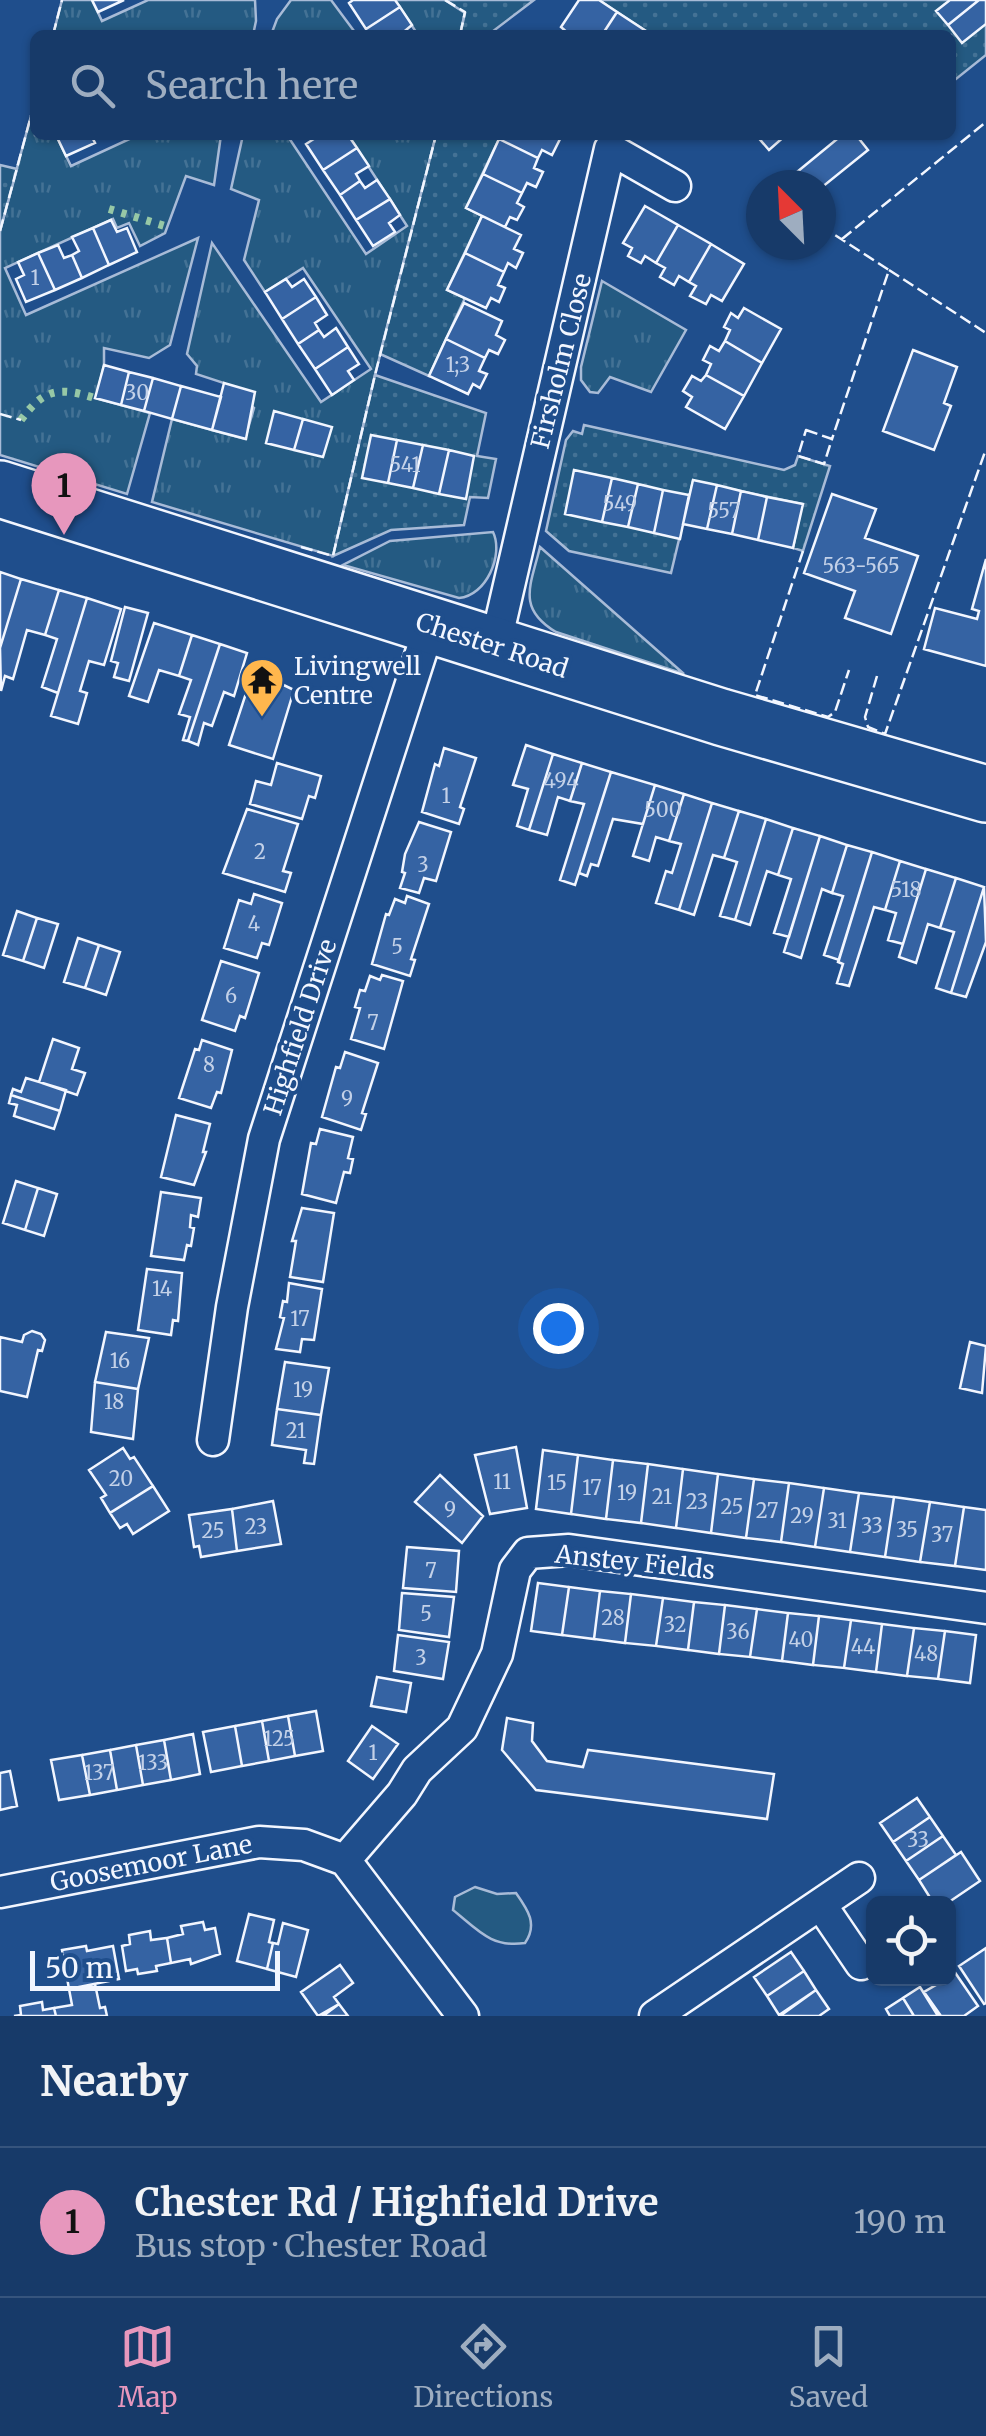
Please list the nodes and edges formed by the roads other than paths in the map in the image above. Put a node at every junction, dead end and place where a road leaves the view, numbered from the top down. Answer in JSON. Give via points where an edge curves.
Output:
{"nodes":[{"id":1,"x":675,"y":186,"type":"dead end"},
{"id":2,"x":0,"y":490,"type":"edge"},
{"id":3,"x":430,"y":625,"type":"junction"},
{"id":4,"x":495,"y":646,"type":"junction"},
{"id":5,"x":986,"y":794,"type":"edge"},
{"id":6,"x":213,"y":1440,"type":"dead end"},
{"id":7,"x":986,"y":1608,"type":"edge"},
{"id":8,"x":345,"y":1860,"type":"junction"},
{"id":9,"x":859,"y":1878,"type":"dead end"},
{"id":10,"x":0,"y":1892,"type":"edge"},
{"id":11,"x":821,"y":1905,"type":"junction"},
{"id":12,"x":861,"y":1964,"type":"dead end"},
{"id":13,"x":463,"y":2016,"type":"edge"},
{"id":14,"x":655,"y":2016,"type":"edge"}],
"edges":[{"from":1,"to":4,"type":"street","name":"Firsholm Close","via":[[610,149]]},
{"from":2,"to":3,"type":"highway","name":"Chester Road"},
{"from":3,"to":4,"type":"highway","name":"Chester Road"},
{"from":3,"to":6,"type":"street","name":"Highfield Drive","via":[[264,1139]]},
{"from":4,"to":5,"type":"highway","name":"Chester Road"},
{"from":7,"to":8,"type":"street","name":"Anstey Fields","via":[[569,1550],[528,1553],[515,1570],[497,1654],[462,1728],[418,1770]]},
{"from":8,"to":10,"type":"street","name":"Goosemoor Lane","via":[[304,1845],[259,1842]]},
{"from":8,"to":13,"type":"street"},
{"from":9,"to":11,"type":"street"},
{"from":11,"to":12,"type":"street"},
{"from":11,"to":14,"type":"street"}]}
